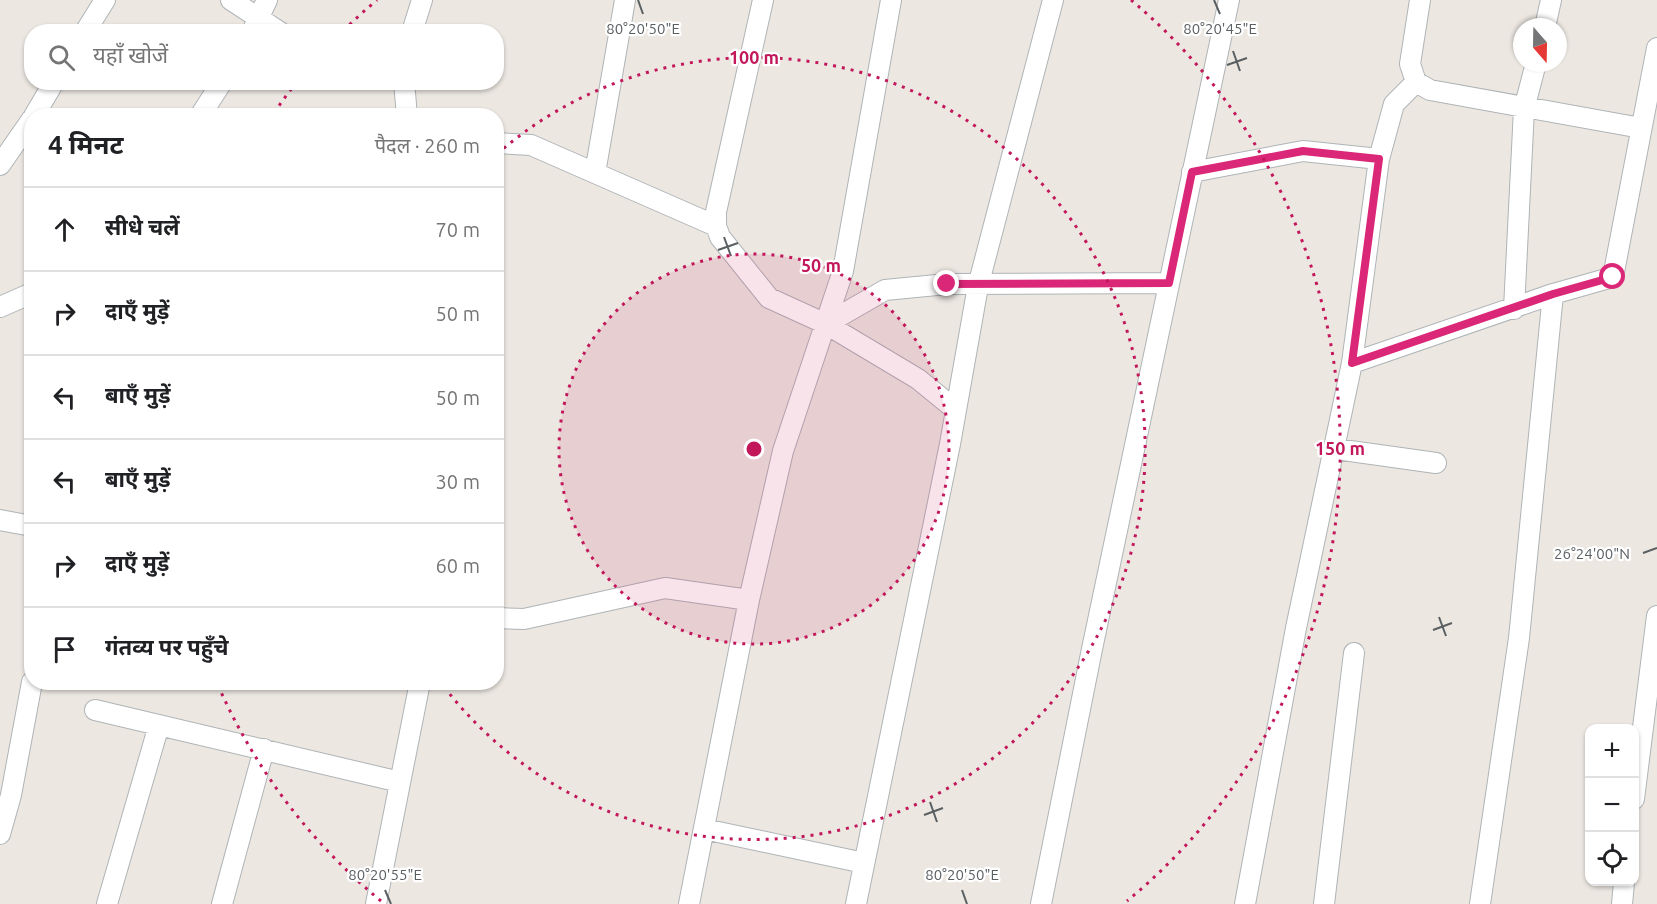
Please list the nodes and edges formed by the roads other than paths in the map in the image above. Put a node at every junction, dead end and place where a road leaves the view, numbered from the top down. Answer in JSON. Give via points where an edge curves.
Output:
{"nodes":[{"id":1,"x":105,"y":0,"type":"edge"},
{"id":2,"x":231,"y":0,"type":"edge"},
{"id":3,"x":267,"y":0,"type":"edge"},
{"id":4,"x":422,"y":0,"type":"edge"},
{"id":5,"x":625,"y":0,"type":"edge"},
{"id":6,"x":763,"y":0,"type":"edge"},
{"id":7,"x":891,"y":0,"type":"edge"},
{"id":8,"x":1053,"y":0,"type":"edge"},
{"id":9,"x":1229,"y":0,"type":"edge"},
{"id":10,"x":1420,"y":0,"type":"edge"},
{"id":11,"x":1551,"y":0,"type":"edge"},
{"id":12,"x":1547,"y":18,"type":"edge"},
{"id":13,"x":90,"y":24,"type":"edge"},
{"id":14,"x":253,"y":24,"type":"edge"},
{"id":15,"x":256,"y":24,"type":"edge"},
{"id":16,"x":414,"y":24,"type":"edge"},
{"id":17,"x":1657,"y":48,"type":"edge"},
{"id":18,"x":1534,"y":72,"type":"edge"},
{"id":19,"x":1416,"y":82,"type":"junction"},
{"id":20,"x":49,"y":90,"type":"edge"},
{"id":21,"x":217,"y":90,"type":"edge"},
{"id":22,"x":404,"y":90,"type":"edge"},
{"id":23,"x":39,"y":108,"type":"edge"},
{"id":24,"x":205,"y":108,"type":"edge"},
{"id":25,"x":406,"y":108,"type":"edge"},
{"id":26,"x":1524,"y":109,"type":"junction"},
{"id":27,"x":1641,"y":128,"type":"junction"},
{"id":28,"x":24,"y":130,"type":"edge"},
{"id":29,"x":504,"y":143,"type":"edge"},
{"id":30,"x":1379,"y":159,"type":"junction"},
{"id":31,"x":0,"y":165,"type":"edge"},
{"id":32,"x":1192,"y":172,"type":"junction"},
{"id":33,"x":595,"y":173,"type":"junction"},
{"id":34,"x":716,"y":226,"type":"junction"},
{"id":35,"x":1169,"y":283,"type":"junction"},
{"id":36,"x":978,"y":286,"type":"junction"},
{"id":37,"x":1553,"y":294,"type":"junction"},
{"id":38,"x":24,"y":296,"type":"edge"},
{"id":39,"x":0,"y":307,"type":"edge"},
{"id":40,"x":1514,"y":309,"type":"junction"},
{"id":41,"x":826,"y":324,"type":"junction"},
{"id":42,"x":1352,"y":363,"type":"junction"},
{"id":43,"x":956,"y":410,"type":"junction"},
{"id":44,"x":1336,"y":449,"type":"junction"},
{"id":45,"x":1436,"y":463,"type":"dead end"},
{"id":46,"x":0,"y":520,"type":"edge"},
{"id":47,"x":24,"y":524,"type":"edge"},
{"id":48,"x":749,"y":600,"type":"junction"},
{"id":49,"x":1657,"y":616,"type":"edge"},
{"id":50,"x":504,"y":618,"type":"edge"},
{"id":51,"x":1354,"y":653,"type":"dead end"},
{"id":52,"x":30,"y":690,"type":"edge"},
{"id":53,"x":418,"y":690,"type":"edge"},
{"id":54,"x":94,"y":710,"type":"dead end"},
{"id":55,"x":159,"y":725,"type":"junction"},
{"id":56,"x":264,"y":749,"type":"junction"},
{"id":57,"x":1638,"y":778,"type":"edge"},
{"id":58,"x":400,"y":782,"type":"junction"},
{"id":59,"x":704,"y":829,"type":"junction"},
{"id":60,"x":0,"y":834,"type":"edge"},
{"id":61,"x":864,"y":863,"type":"junction"},
{"id":62,"x":1624,"y":886,"type":"edge"},
{"id":63,"x":107,"y":904,"type":"edge"},
{"id":64,"x":222,"y":904,"type":"edge"},
{"id":65,"x":376,"y":904,"type":"edge"},
{"id":66,"x":689,"y":904,"type":"edge"},
{"id":67,"x":856,"y":904,"type":"edge"},
{"id":68,"x":1041,"y":904,"type":"edge"},
{"id":69,"x":1245,"y":904,"type":"edge"},
{"id":70,"x":1324,"y":904,"type":"edge"},
{"id":71,"x":1480,"y":904,"type":"edge"},
{"id":72,"x":1622,"y":904,"type":"edge"}],
"edges":[{"from":1,"to":13,"type":"street"},
{"from":2,"to":14,"type":"street"},
{"from":3,"to":15,"type":"street"},
{"from":4,"to":16,"type":"street"},
{"from":5,"to":33,"type":"street"},
{"from":6,"to":34,"type":"street"},
{"from":7,"to":41,"type":"street","via":[[843,271]]},
{"from":8,"to":36,"type":"street"},
{"from":9,"to":32,"type":"street"},
{"from":10,"to":19,"type":"street","via":[[1410,64]]},
{"from":11,"to":12,"type":"street"},
{"from":17,"to":27,"type":"street"},
{"from":18,"to":26,"type":"street"},
{"from":19,"to":26,"type":"street","via":[[1430,90]]},
{"from":19,"to":30,"type":"street","via":[[1394,104]]},
{"from":20,"to":23,"type":"street"},
{"from":21,"to":24,"type":"street"},
{"from":22,"to":25,"type":"street"},
{"from":26,"to":27,"type":"street"},
{"from":26,"to":40,"type":"street"},
{"from":27,"to":37,"type":"street","via":[[1613,277]]},
{"from":28,"to":31,"type":"street"},
{"from":29,"to":33,"type":"street","via":[[531,145]]},
{"from":30,"to":32,"type":"street","via":[[1303,151]]},
{"from":30,"to":42,"type":"street"},
{"from":32,"to":35,"type":"street"},
{"from":33,"to":34,"type":"street"},
{"from":34,"to":41,"type":"street","via":[[720,237],[770,298]]},
{"from":35,"to":36,"type":"street"},
{"from":35,"to":68,"type":"street"},
{"from":36,"to":41,"type":"street","via":[[947,284],[885,290]]},
{"from":36,"to":43,"type":"street"},
{"from":37,"to":40,"type":"street"},
{"from":37,"to":71,"type":"street","via":[[1519,638]]},
{"from":38,"to":39,"type":"street"},
{"from":40,"to":42,"type":"street"},
{"from":41,"to":43,"type":"street","via":[[918,379]]},
{"from":41,"to":48,"type":"street","via":[[783,451]]},
{"from":42,"to":44,"type":"street"},
{"from":43,"to":61,"type":"street"},
{"from":44,"to":45,"type":"street"},
{"from":44,"to":69,"type":"street","via":[[1296,628]]},
{"from":46,"to":47,"type":"street"},
{"from":48,"to":50,"type":"street","via":[[665,588],[524,619]]},
{"from":48,"to":59,"type":"street"},
{"from":49,"to":57,"type":"street"},
{"from":51,"to":70,"type":"street"},
{"from":52,"to":60,"type":"street"},
{"from":53,"to":58,"type":"street"},
{"from":54,"to":55,"type":"street"},
{"from":55,"to":56,"type":"street"},
{"from":55,"to":63,"type":"street"},
{"from":56,"to":58,"type":"street"},
{"from":56,"to":64,"type":"street"},
{"from":58,"to":65,"type":"street"},
{"from":59,"to":61,"type":"street"},
{"from":59,"to":66,"type":"street"},
{"from":61,"to":67,"type":"street"},
{"from":62,"to":72,"type":"street"}]}
